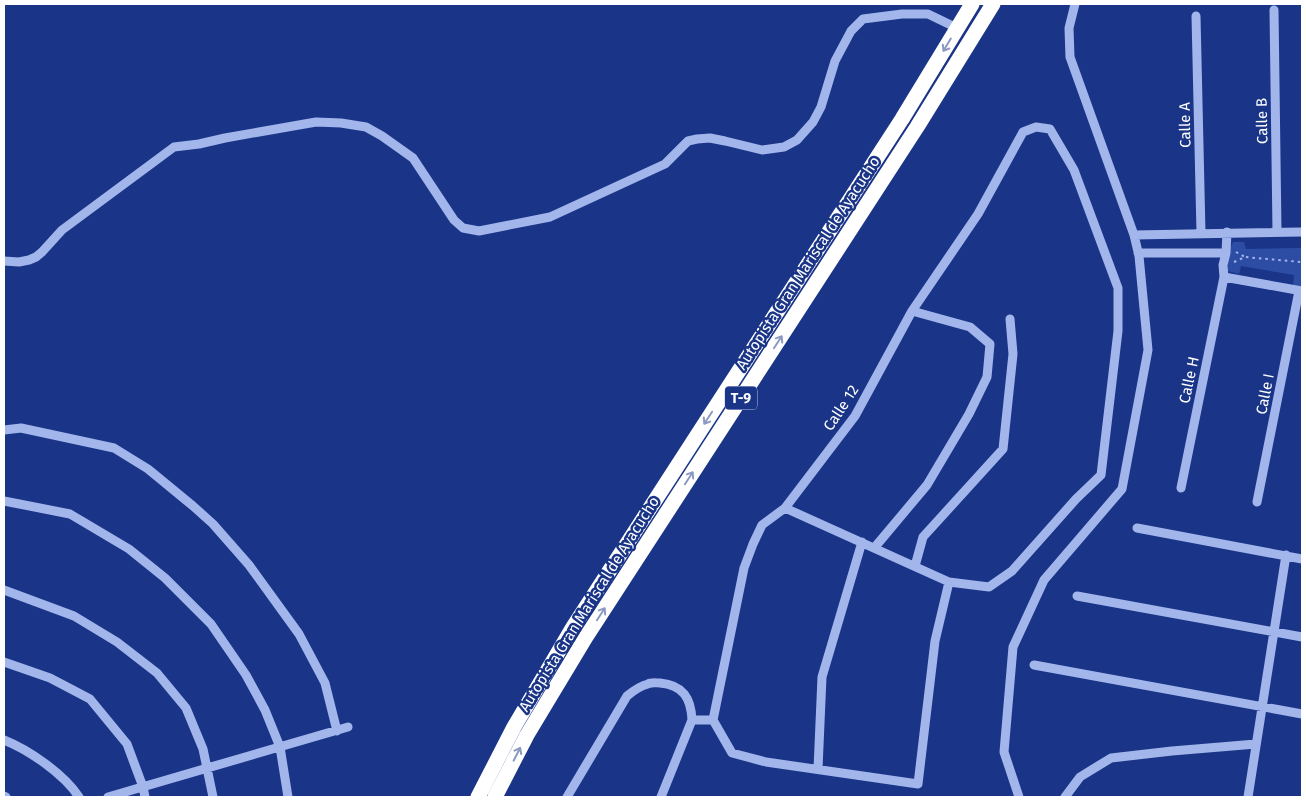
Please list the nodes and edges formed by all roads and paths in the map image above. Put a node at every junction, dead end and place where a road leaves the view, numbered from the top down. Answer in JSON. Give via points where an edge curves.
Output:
{"nodes":[{"id":1,"x":972,"y":4,"type":"edge"},
{"id":2,"x":993,"y":4,"type":"edge"},
{"id":3,"x":1075,"y":4,"type":"edge"},
{"id":4,"x":1274,"y":10,"type":"dead end"},
{"id":5,"x":1196,"y":16,"type":"dead end"},
{"id":6,"x":957,"y":28,"type":"junction"},
{"id":7,"x":1227,"y":232,"type":"junction"},
{"id":8,"x":1278,"y":232,"type":"junction"},
{"id":9,"x":1302,"y":232,"type":"edge"},
{"id":10,"x":1201,"y":233,"type":"junction"},
{"id":11,"x":1134,"y":234,"type":"junction"},
{"id":12,"x":1229,"y":251,"type":"junction"},
{"id":13,"x":1138,"y":253,"type":"junction"},
{"id":14,"x":1245,"y":257,"type":"junction"},
{"id":15,"x":4,"y":261,"type":"edge"},
{"id":16,"x":1301,"y":261,"type":"edge"},
{"id":17,"x":1230,"y":264,"type":"dead end"},
{"id":18,"x":1302,"y":266,"type":"edge"},
{"id":19,"x":1224,"y":277,"type":"junction"},
{"id":20,"x":1300,"y":291,"type":"edge"},
{"id":21,"x":912,"y":311,"type":"junction"},
{"id":22,"x":1010,"y":319,"type":"dead end"},
{"id":23,"x":4,"y":430,"type":"edge"},
{"id":24,"x":1181,"y":488,"type":"dead end"},
{"id":25,"x":4,"y":501,"type":"edge"},
{"id":26,"x":1258,"y":502,"type":"dead end"},
{"id":27,"x":785,"y":508,"type":"junction"},
{"id":28,"x":1137,"y":528,"type":"dead end"},
{"id":29,"x":862,"y":542,"type":"junction"},
{"id":30,"x":875,"y":547,"type":"junction"},
{"id":31,"x":1286,"y":555,"type":"junction"},
{"id":32,"x":1302,"y":559,"type":"edge"},
{"id":33,"x":915,"y":566,"type":"junction"},
{"id":34,"x":950,"y":582,"type":"junction"},
{"id":35,"x":4,"y":590,"type":"edge"},
{"id":36,"x":1077,"y":596,"type":"dead end"},
{"id":37,"x":1274,"y":632,"type":"junction"},
{"id":38,"x":1302,"y":637,"type":"edge"},
{"id":39,"x":4,"y":662,"type":"edge"},
{"id":40,"x":1034,"y":665,"type":"dead end"},
{"id":41,"x":1262,"y":707,"type":"junction"},
{"id":42,"x":1302,"y":714,"type":"edge"},
{"id":43,"x":692,"y":720,"type":"junction"},
{"id":44,"x":713,"y":720,"type":"junction"},
{"id":45,"x":348,"y":728,"type":"dead end"},
{"id":46,"x":336,"y":731,"type":"junction"},
{"id":47,"x":4,"y":740,"type":"edge"},
{"id":48,"x":1256,"y":744,"type":"junction"},
{"id":49,"x":280,"y":747,"type":"junction"},
{"id":50,"x":207,"y":768,"type":"junction"},
{"id":51,"x":818,"y":768,"type":"junction"},
{"id":52,"x":144,"y":787,"type":"junction"},
{"id":53,"x":79,"y":797,"type":"edge"},
{"id":54,"x":108,"y":797,"type":"edge"},
{"id":55,"x":144,"y":797,"type":"edge"},
{"id":56,"x":213,"y":797,"type":"edge"},
{"id":57,"x":288,"y":797,"type":"edge"},
{"id":58,"x":478,"y":797,"type":"edge"},
{"id":59,"x":495,"y":797,"type":"edge"},
{"id":60,"x":567,"y":797,"type":"edge"},
{"id":61,"x":661,"y":797,"type":"edge"},
{"id":62,"x":1019,"y":797,"type":"edge"},
{"id":63,"x":1065,"y":797,"type":"edge"},
{"id":64,"x":1248,"y":797,"type":"edge"}],
"edges":[{"from":1,"to":6,"type":"highway","name":"Autopista Gran Mariscal de Ayacucho","number":"T-9"},
{"from":59,"to":2,"type":"highway","name":"Autopista Gran Mariscal de Ayacucho","number":"T-9","one_way":true,"via":[[527,734],[586,637],[917,127]]},
{"from":3,"to":11,"type":"street","via":[[1069,28],[1070,57]]},
{"from":4,"to":8,"type":"street","name":"Calle B"},
{"from":5,"to":10,"type":"street","name":"Calle A"},
{"from":6,"to":15,"type":"street","via":[[928,14],[863,19],[851,31],[839,53],[813,122],[791,144],[762,150],[710,138],[688,141],[665,164],[550,217],[479,232],[463,228],[454,220],[413,158],[366,127],[316,122],[174,147],[62,230],[36,257],[19,262]]},
{"from":6,"to":58,"type":"highway","name":"Autopista Gran Mariscal de Ayacucho","number":"T-9","one_way":true,"via":[[902,119],[573,627]]},
{"from":7,"to":8,"type":"street"},
{"from":7,"to":10,"type":"street"},
{"from":7,"to":12,"type":"street","name":"Calle H"},
{"from":8,"to":9,"type":"street"},
{"from":10,"to":11,"type":"street"},
{"from":11,"to":13,"type":"street"},
{"from":12,"to":13,"type":"street"},
{"from":12,"to":14,"type":"path"},
{"from":12,"to":19,"type":"street","name":"Calle H","via":[[1223,259]]},
{"from":13,"to":62,"type":"street","via":[[1148,350],[1122,489],[1044,580],[1013,647],[1004,752]]},
{"from":14,"to":16,"type":"path"},
{"from":14,"to":17,"type":"path"},
{"from":16,"to":18,"type":"path"},
{"from":19,"to":20,"type":"street"},
{"from":19,"to":24,"type":"street","name":"Calle H"},
{"from":20,"to":26,"type":"street","name":"Calle I"},
{"from":21,"to":27,"type":"street","name":"Calle 12","via":[[855,416]]},
{"from":21,"to":30,"type":"street","via":[[970,327],[990,344],[987,377],[927,485]]},
{"from":21,"to":34,"type":"street","name":"Calle 12","via":[[978,214],[1023,132],[1036,127],[1050,129],[1074,170],[1118,288],[1118,332],[1101,475],[1012,571],[989,587]]},
{"from":22,"to":33,"type":"street","via":[[1013,354],[1003,449],[923,537]]},
{"from":23,"to":46,"type":"street","via":[[21,428],[114,448],[148,469],[193,506],[249,565],[299,634],[325,683]]},
{"from":25,"to":49,"type":"street","via":[[70,514],[129,549],[165,578],[211,624],[246,675],[266,710]]},
{"from":27,"to":29,"type":"street"},
{"from":27,"to":44,"type":"street","name":"Calle 12","via":[[762,524],[752,544],[744,568]]},
{"from":28,"to":31,"type":"street"},
{"from":29,"to":30,"type":"street"},
{"from":29,"to":51,"type":"street","via":[[822,677]]},
{"from":30,"to":33,"type":"street"},
{"from":31,"to":32,"type":"street"},
{"from":31,"to":37,"type":"street"},
{"from":33,"to":34,"type":"street"},
{"from":34,"to":51,"type":"street","via":[[935,641],[918,784]]},
{"from":35,"to":50,"type":"street","via":[[74,616],[117,642],[158,673],[186,708],[203,749]]},
{"from":36,"to":37,"type":"street"},
{"from":37,"to":38,"type":"street"},
{"from":37,"to":41,"type":"street"},
{"from":39,"to":52,"type":"street","via":[[50,678],[90,699],[128,744]]},
{"from":40,"to":41,"type":"street"},
{"from":41,"to":42,"type":"street"},
{"from":41,"to":48,"type":"street"},
{"from":43,"to":44,"type":"street"},
{"from":43,"to":60,"type":"street","via":[[692,706],[685,694],[670,684],[649,683],[637,688],[627,696]]},
{"from":43,"to":61,"type":"street"},
{"from":44,"to":51,"type":"street","via":[[732,753],[766,762]]},
{"from":45,"to":46,"type":"street"},
{"from":46,"to":49,"type":"street"},
{"from":47,"to":53,"type":"street","via":[[35,756]]},
{"from":48,"to":63,"type":"street","via":[[1110,758],[1080,777]]},
{"from":48,"to":64,"type":"street"},
{"from":49,"to":50,"type":"street"},
{"from":49,"to":57,"type":"street"},
{"from":50,"to":52,"type":"street"},
{"from":50,"to":56,"type":"street"},
{"from":52,"to":54,"type":"street"},
{"from":52,"to":55,"type":"street"}]}
